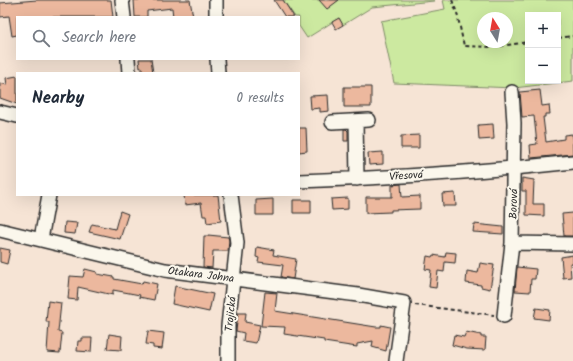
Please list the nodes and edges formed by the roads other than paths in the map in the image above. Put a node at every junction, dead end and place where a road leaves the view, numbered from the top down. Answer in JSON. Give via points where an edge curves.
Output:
{"nodes":[{"id":1,"x":122,"y":0,"type":"edge"},
{"id":2,"x":216,"y":0,"type":"edge"},
{"id":3,"x":124,"y":16,"type":"edge"},
{"id":4,"x":216,"y":16,"type":"edge"},
{"id":5,"x":128,"y":60,"type":"edge"},
{"id":6,"x":217,"y":60,"type":"edge"},
{"id":7,"x":129,"y":72,"type":"edge"},
{"id":8,"x":218,"y":72,"type":"edge"},
{"id":9,"x":512,"y":92,"type":"dead end"},
{"id":10,"x":0,"y":112,"type":"edge"},
{"id":11,"x":16,"y":116,"type":"edge"},
{"id":12,"x":370,"y":120,"type":"dead end"},
{"id":13,"x":356,"y":121,"type":"junction"},
{"id":14,"x":332,"y":122,"type":"dead end"},
{"id":15,"x":573,"y":162,"type":"edge"},
{"id":16,"x":514,"y":168,"type":"junction"},
{"id":17,"x":357,"y":179,"type":"junction"},
{"id":18,"x":300,"y":181,"type":"edge"},
{"id":19,"x":49,"y":196,"type":"edge"},
{"id":20,"x":231,"y":196,"type":"edge"},
{"id":21,"x":0,"y":230,"type":"edge"},
{"id":22,"x":41,"y":239,"type":"junction"},
{"id":23,"x":512,"y":243,"type":"junction"},
{"id":24,"x":573,"y":244,"type":"edge"},
{"id":25,"x":234,"y":279,"type":"junction"},
{"id":26,"x":504,"y":316,"type":"road end"},
{"id":27,"x":228,"y":361,"type":"edge"},
{"id":28,"x":396,"y":361,"type":"edge"}],
"edges":[{"from":1,"to":3,"type":"street"},
{"from":2,"to":4,"type":"street"},
{"from":5,"to":7,"type":"street"},
{"from":6,"to":8,"type":"street"},
{"from":9,"to":16,"type":"street","name":"Borová"},
{"from":10,"to":11,"type":"street"},
{"from":12,"to":13,"type":"street"},
{"from":13,"to":14,"type":"street"},
{"from":13,"to":17,"type":"street"},
{"from":15,"to":16,"type":"street","name":"Vřesová"},
{"from":16,"to":17,"type":"street","name":"Vřesová"},
{"from":16,"to":23,"type":"street","name":"Borová"},
{"from":17,"to":18,"type":"street","name":"Vřesová"},
{"from":19,"to":22,"type":"street"},
{"from":20,"to":25,"type":"street","name":"Trojická","via":[[237,243]]},
{"from":21,"to":22,"type":"street","name":"Otakara Johna"},
{"from":22,"to":25,"type":"street","name":"Otakara Johna","via":[[165,270]]},
{"from":23,"to":24,"type":"street"},
{"from":23,"to":26,"type":"street","name":"Borová"},
{"from":25,"to":27,"type":"street","name":"Trojická","via":[[228,326]]},
{"from":25,"to":28,"type":"street","name":"Otakara Johna","via":[[404,303]]}]}
